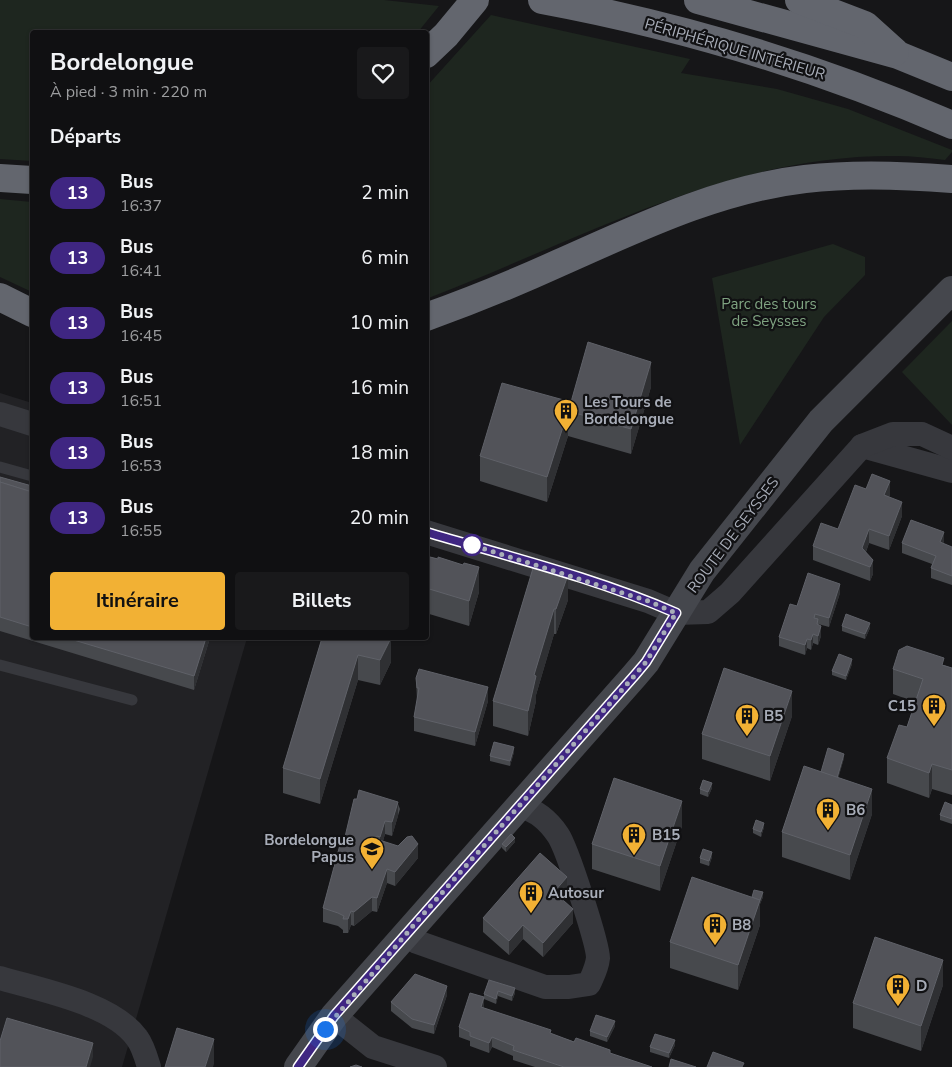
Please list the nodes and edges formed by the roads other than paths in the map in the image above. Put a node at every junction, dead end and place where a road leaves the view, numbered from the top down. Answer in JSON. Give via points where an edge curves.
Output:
{"nodes":[{"id":1,"x":475,"y":0,"type":"edge"},
{"id":2,"x":542,"y":0,"type":"edge"},
{"id":3,"x":698,"y":0,"type":"edge"},
{"id":4,"x":799,"y":0,"type":"edge"},
{"id":5,"x":429,"y":51,"type":"edge"},
{"id":6,"x":898,"y":55,"type":"junction"},
{"id":7,"x":952,"y":77,"type":"edge"},
{"id":8,"x":952,"y":125,"type":"edge"},
{"id":9,"x":0,"y":178,"type":"edge"},
{"id":10,"x":952,"y":179,"type":"edge"},
{"id":11,"x":30,"y":180,"type":"edge"},
{"id":12,"x":952,"y":290,"type":"edge"},
{"id":13,"x":0,"y":298,"type":"edge"},
{"id":14,"x":30,"y":312,"type":"edge"},
{"id":15,"x":429,"y":316,"type":"edge"},
{"id":16,"x":0,"y":414,"type":"edge"},
{"id":17,"x":30,"y":423,"type":"edge"},
{"id":18,"x":862,"y":446,"type":"junction"},
{"id":19,"x":952,"y":448,"type":"edge"},
{"id":20,"x":0,"y":467,"type":"edge"},
{"id":21,"x":952,"y":471,"type":"edge"},
{"id":22,"x":30,"y":475,"type":"edge"},
{"id":23,"x":429,"y":533,"type":"edge"},
{"id":24,"x":676,"y":613,"type":"junction"},
{"id":25,"x":0,"y":664,"type":"edge"},
{"id":26,"x":132,"y":700,"type":"dead end"},
{"id":27,"x":520,"y":806,"type":"junction"},
{"id":28,"x":406,"y":934,"type":"junction"},
{"id":29,"x":0,"y":978,"type":"edge"},
{"id":30,"x":334,"y":1016,"type":"junction"},
{"id":31,"x":149,"y":1067,"type":"edge"},
{"id":32,"x":298,"y":1067,"type":"edge"},
{"id":33,"x":435,"y":1067,"type":"edge"}],
"edges":[{"from":1,"to":5,"type":"highway"},
{"from":2,"to":8,"type":"highway","name":"PÉRIPHÉRIQUE INTÉRIEUR","via":[[643,21],[743,48],[830,77]]},
{"from":3,"to":6,"type":"highway"},
{"from":4,"to":6,"type":"highway","via":[[865,24]]},
{"from":6,"to":7,"type":"highway"},
{"from":9,"to":11,"type":"highway"},
{"from":10,"to":15,"type":"highway","via":[[882,174],[804,179],[735,194],[644,224],[479,298]]},
{"from":12,"to":24,"type":"main road","name":"ROUTE DE SEYSSES","via":[[821,421],[702,570]]},
{"from":13,"to":14,"type":"highway"},
{"from":16,"to":17,"type":"street"},
{"from":18,"to":19,"type":"street","via":[[893,434],[922,434]]},
{"from":18,"to":21,"type":"street"},
{"from":18,"to":24,"type":"street","via":[[730,593],[708,612]]},
{"from":20,"to":22,"type":"lane"},
{"from":23,"to":24,"type":"street","via":[[548,568]]},
{"from":24,"to":27,"type":"main road","name":"ROUTE DE SEYSSES","via":[[646,662]]},
{"from":25,"to":26,"type":"lane"},
{"from":27,"to":28,"type":"main road","name":"ROUTE DE SEYSSES"},
{"from":27,"to":28,"type":"street","via":[[542,816],[559,836],[593,933],[598,957],[589,984],[545,987],[417,942]]},
{"from":28,"to":30,"type":"main road","name":"ROUTE DE SEYSSES"},
{"from":29,"to":31,"type":"street","via":[[92,1005],[112,1016],[137,1037]]},
{"from":30,"to":32,"type":"main road","name":"ROUTE DE SEYSSES"},
{"from":30,"to":33,"type":"street","via":[[373,1047]]}]}
